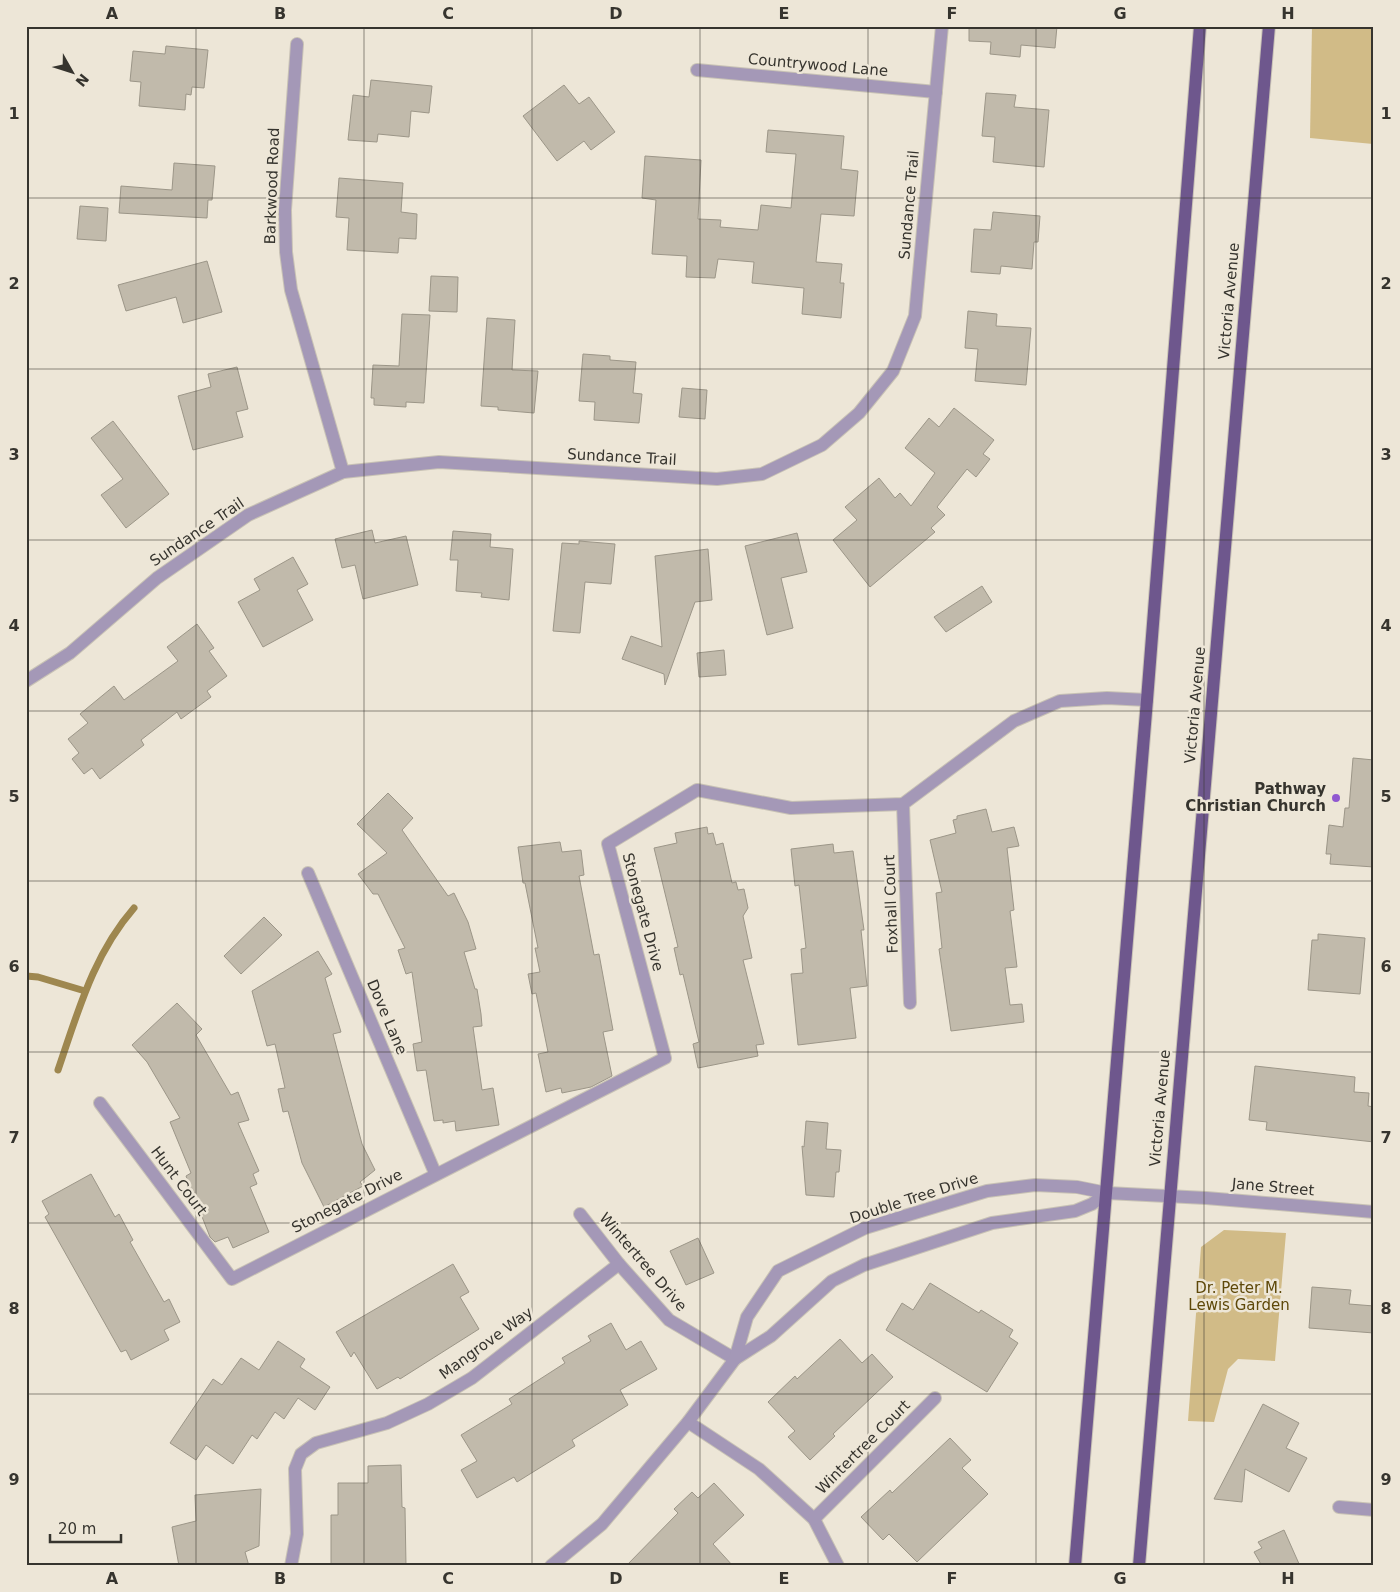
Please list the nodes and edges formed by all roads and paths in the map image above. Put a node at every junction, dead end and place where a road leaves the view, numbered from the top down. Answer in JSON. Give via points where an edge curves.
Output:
{"nodes":[{"id":1,"x":942,"y":26,"type":"edge"},
{"id":2,"x":1200,"y":26,"type":"edge"},
{"id":3,"x":1269,"y":26,"type":"edge"},
{"id":4,"x":297,"y":44,"type":"dead end"},
{"id":5,"x":697,"y":70,"type":"dead end"},
{"id":6,"x":936,"y":92,"type":"junction"},
{"id":7,"x":343,"y":472,"type":"junction"},
{"id":8,"x":26,"y":681,"type":"edge"},
{"id":9,"x":1147,"y":700,"type":"junction"},
{"id":10,"x":903,"y":804,"type":"junction"},
{"id":11,"x":308,"y":873,"type":"dead end"},
{"id":12,"x":910,"y":1003,"type":"dead end"},
{"id":13,"x":100,"y":1103,"type":"dead end"},
{"id":14,"x":436,"y":1173,"type":"junction"},
{"id":15,"x":1107,"y":1193,"type":"junction"},
{"id":16,"x":1170,"y":1195,"type":"junction"},
{"id":17,"x":1374,"y":1212,"type":"edge"},
{"id":18,"x":580,"y":1214,"type":"dead end"},
{"id":19,"x":619,"y":1264,"type":"junction"},
{"id":20,"x":232,"y":1279,"type":"joint"},
{"id":21,"x":735,"y":1359,"type":"junction"},
{"id":22,"x":935,"y":1398,"type":"dead end"},
{"id":23,"x":688,"y":1422,"type":"junction"},
{"id":24,"x":1339,"y":1507,"type":"dead end"},
{"id":25,"x":1374,"y":1510,"type":"edge"},
{"id":26,"x":814,"y":1519,"type":"junction"},
{"id":27,"x":291,"y":1566,"type":"edge"},
{"id":28,"x":551,"y":1566,"type":"edge"},
{"id":29,"x":838,"y":1566,"type":"edge"},
{"id":30,"x":1075,"y":1566,"type":"edge"},
{"id":31,"x":1139,"y":1566,"type":"edge"}],
"edges":[{"from":1,"to":6,"type":"street","name":"Sundance Trail"},
{"from":2,"to":9,"type":"main road"},
{"from":3,"to":16,"type":"main road","name":"Victoria Avenue"},
{"from":4,"to":7,"type":"street","name":"Barkwood Road","via":[[285,210],[286,252],[291,290]]},
{"from":5,"to":6,"type":"street","name":"Countrywood Lane"},
{"from":6,"to":7,"type":"street","name":"Sundance Trail","via":[[915,316],[893,371],[859,413],[822,445],[762,474],[718,479],[439,462]]},
{"from":7,"to":8,"type":"street","name":"Sundance Trail","via":[[248,515],[157,578],[70,654]]},
{"from":9,"to":10,"type":"street","via":[[1060,701],[1014,722]]},
{"from":9,"to":15,"type":"main road"},
{"from":10,"to":12,"type":"street","name":"Foxhall Court"},
{"from":10,"to":14,"type":"street","name":"Stonegate Drive","via":[[791,808],[697,790],[608,844],[665,1058]]},
{"from":11,"to":14,"type":"street","name":"Dove Lane"},
{"from":13,"to":20,"type":"street","name":"Hunt Court"},
{"from":14,"to":20,"type":"street","name":"Stonegate Drive"},
{"from":15,"to":16,"type":"street","name":"Double Tree Drive"},
{"from":15,"to":21,"type":"street","name":"Double Tree Drive","via":[[1075,1211],[992,1224],[864,1265],[832,1281],[771,1336]]},
{"from":15,"to":21,"type":"street","name":"Double Tree Drive","via":[[1077,1187],[1035,1186],[987,1191],[865,1228],[778,1271],[747,1317]]},
{"from":15,"to":30,"type":"main road"},
{"from":16,"to":17,"type":"street","name":"Jane Street"},
{"from":16,"to":31,"type":"main road","name":"Victoria Avenue"},
{"from":18,"to":19,"type":"street","name":"Wintertree Drive"},
{"from":19,"to":21,"type":"street","name":"Wintertree Drive","via":[[669,1320]]},
{"from":19,"to":27,"type":"street","name":"Mangrove Way","via":[[472,1378],[387,1424],[316,1443],[301,1454],[295,1468],[297,1534]]},
{"from":21,"to":23,"type":"street","name":"Double Tree Drive"},
{"from":22,"to":26,"type":"street","name":"Wintertree Court"},
{"from":23,"to":26,"type":"street","via":[[759,1469]]},
{"from":23,"to":28,"type":"street","name":"Double Tree Drive","via":[[602,1524]]},
{"from":24,"to":25,"type":"street"},
{"from":26,"to":29,"type":"street"}]}
